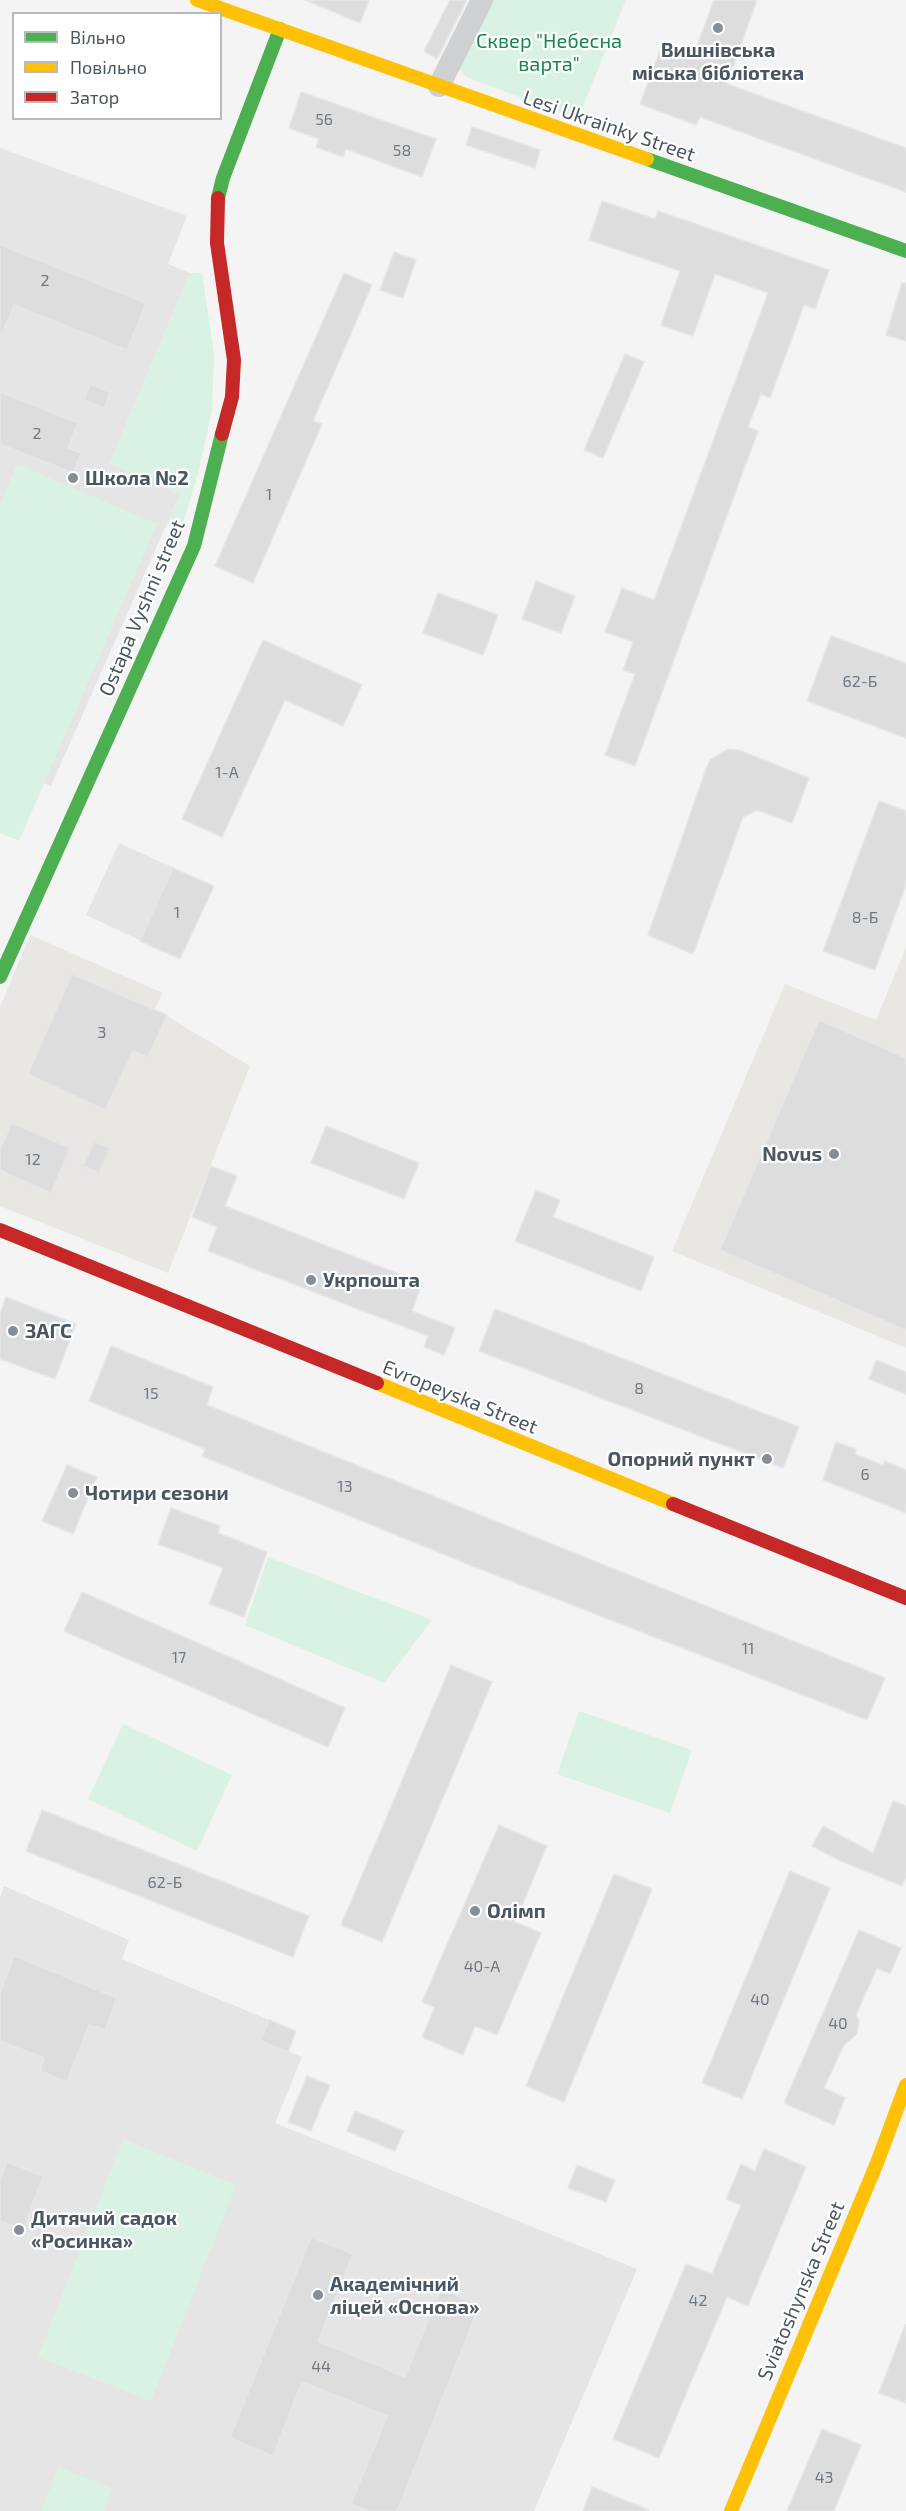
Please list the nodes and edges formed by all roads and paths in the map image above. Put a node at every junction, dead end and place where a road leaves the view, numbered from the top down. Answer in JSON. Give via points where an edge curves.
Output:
{"nodes":[{"id":1,"x":197,"y":0,"type":"edge"},
{"id":2,"x":482,"y":0,"type":"edge"},
{"id":3,"x":226,"y":5,"type":"edge"},
{"id":4,"x":280,"y":29,"type":"junction"},
{"id":5,"x":439,"y":86,"type":"junction"},
{"id":6,"x":906,"y":251,"type":"edge"},
{"id":7,"x":0,"y":977,"type":"edge"},
{"id":8,"x":0,"y":1230,"type":"edge"},
{"id":9,"x":906,"y":1598,"type":"edge"},
{"id":10,"x":906,"y":2085,"type":"edge"},
{"id":11,"x":731,"y":2511,"type":"edge"}],
"edges":[{"from":1,"to":3,"type":"street","name":"Lesi Ukrainky Street"},
{"from":2,"to":5,"type":"street"},
{"from":3,"to":4,"type":"street","name":"Lesi Ukrainky Street"},
{"from":4,"to":5,"type":"street","name":"Lesi Ukrainky Street"},
{"from":4,"to":7,"type":"street","name":"Ostapa Vyshni street","via":[[223,178],[216,207],[217,243],[234,360],[232,397],[194,546]]},
{"from":5,"to":6,"type":"street","name":"Lesi Ukrainky Street"},
{"from":8,"to":9,"type":"street","name":"Evropeyska Street"},
{"from":10,"to":11,"type":"street","name":"Sviatoshynska Street"}]}
